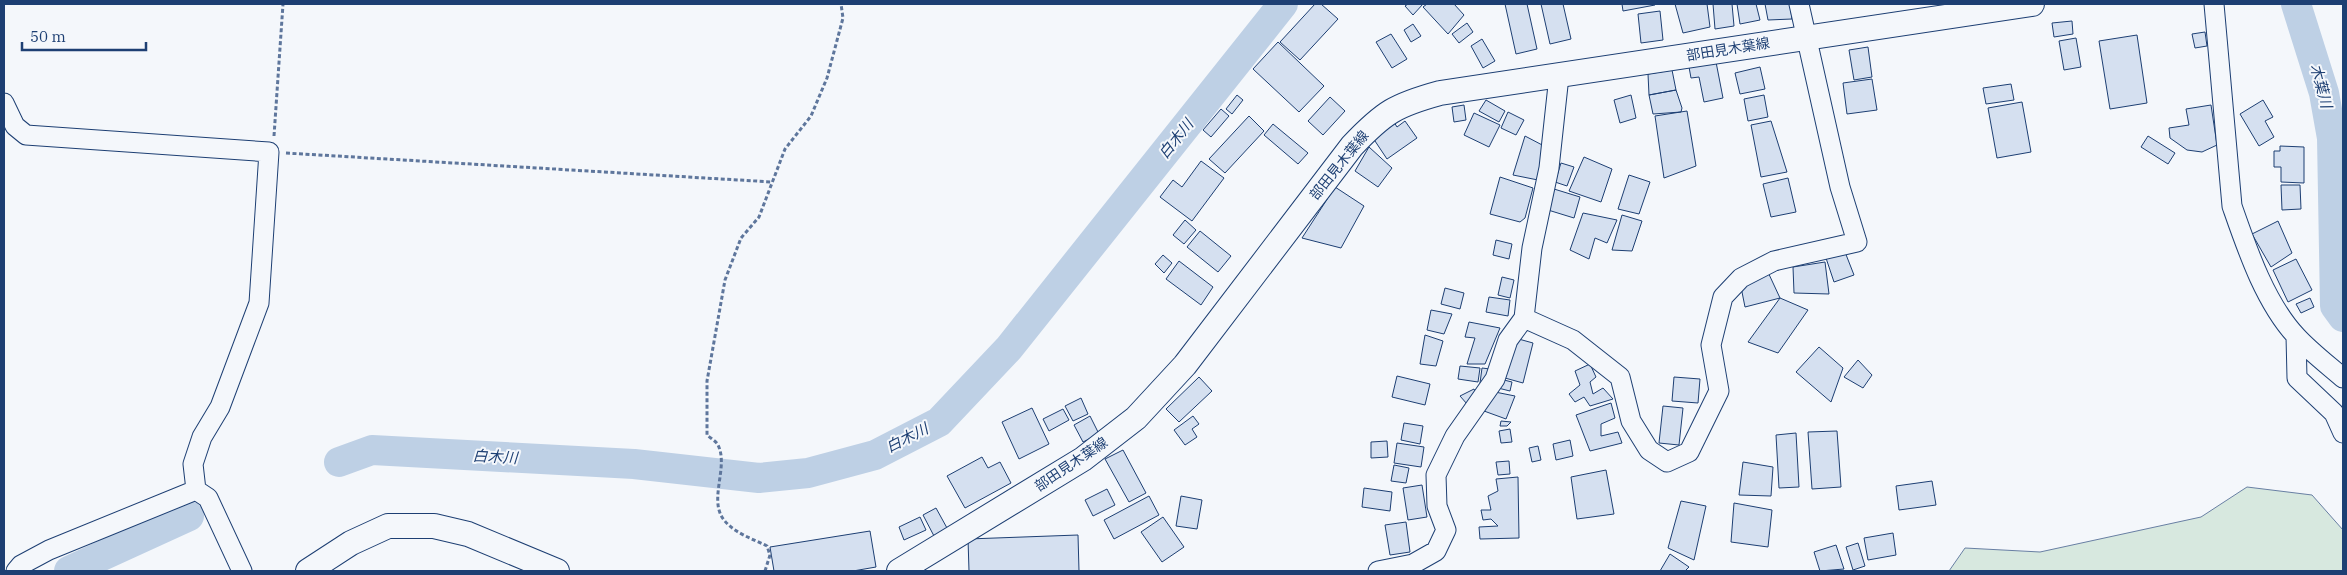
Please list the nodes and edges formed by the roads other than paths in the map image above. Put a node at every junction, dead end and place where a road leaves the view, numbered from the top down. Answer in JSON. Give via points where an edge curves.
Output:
{"nodes":[{"id":1,"x":1798,"y":4,"type":"edge"},
{"id":2,"x":2032,"y":4,"type":"edge"},
{"id":3,"x":2214,"y":4,"type":"edge"},
{"id":4,"x":1806,"y":38,"type":"junction"},
{"id":5,"x":1559,"y":76,"type":"junction"},
{"id":6,"x":4,"y":103,"type":"edge"},
{"id":7,"x":1524,"y":318,"type":"junction"},
{"id":8,"x":2296,"y":336,"type":"junction"},
{"id":9,"x":2343,"y":378,"type":"edge"},
{"id":10,"x":2343,"y":433,"type":"edge"},
{"id":11,"x":196,"y":490,"type":"junction"},
{"id":12,"x":16,"y":571,"type":"edge"},
{"id":13,"x":242,"y":571,"type":"edge"},
{"id":14,"x":308,"y":571,"type":"edge"},
{"id":15,"x":556,"y":571,"type":"edge"},
{"id":16,"x":899,"y":571,"type":"edge"},
{"id":17,"x":1378,"y":571,"type":"edge"}],
"edges":[{"from":1,"to":4,"type":"street"},
{"from":2,"to":4,"type":"main road","name":"部田見木葉線"},
{"from":3,"to":8,"type":"street","via":[[2232,206],[2251,259],[2271,300]]},
{"from":4,"to":5,"type":"main road","name":"部田見木葉線"},
{"from":4,"to":7,"type":"street","via":[[1846,212],[1857,242],[1774,261],[1741,278],[1723,297],[1711,345],[1719,391],[1689,452],[1666,462],[1650,450],[1631,421],[1620,377],[1573,340]]},
{"from":5,"to":7,"type":"street","via":[[1549,168],[1532,248]]},
{"from":5,"to":16,"type":"main road","name":"部田見木葉線","via":[[1440,93],[1406,102],[1377,120],[1352,146],[1185,365],[1136,418],[1083,459]]},
{"from":6,"to":11,"type":"street","via":[[15,126],[26,135],[269,152],[259,304],[220,407],[202,436],[194,464]]},
{"from":7,"to":17,"type":"street","via":[[1508,340],[1495,379],[1455,436],[1436,475],[1437,506],[1446,530],[1436,551],[1413,564]]},
{"from":8,"to":9,"type":"street"},
{"from":8,"to":10,"type":"street","via":[[2297,378],[2334,413]]},
{"from":11,"to":12,"type":"street","via":[[49,550]]},
{"from":11,"to":13,"type":"street","via":[[208,498]]},
{"from":14,"to":15,"type":"main road","via":[[351,543],[388,526],[434,526],[468,534]]}]}
